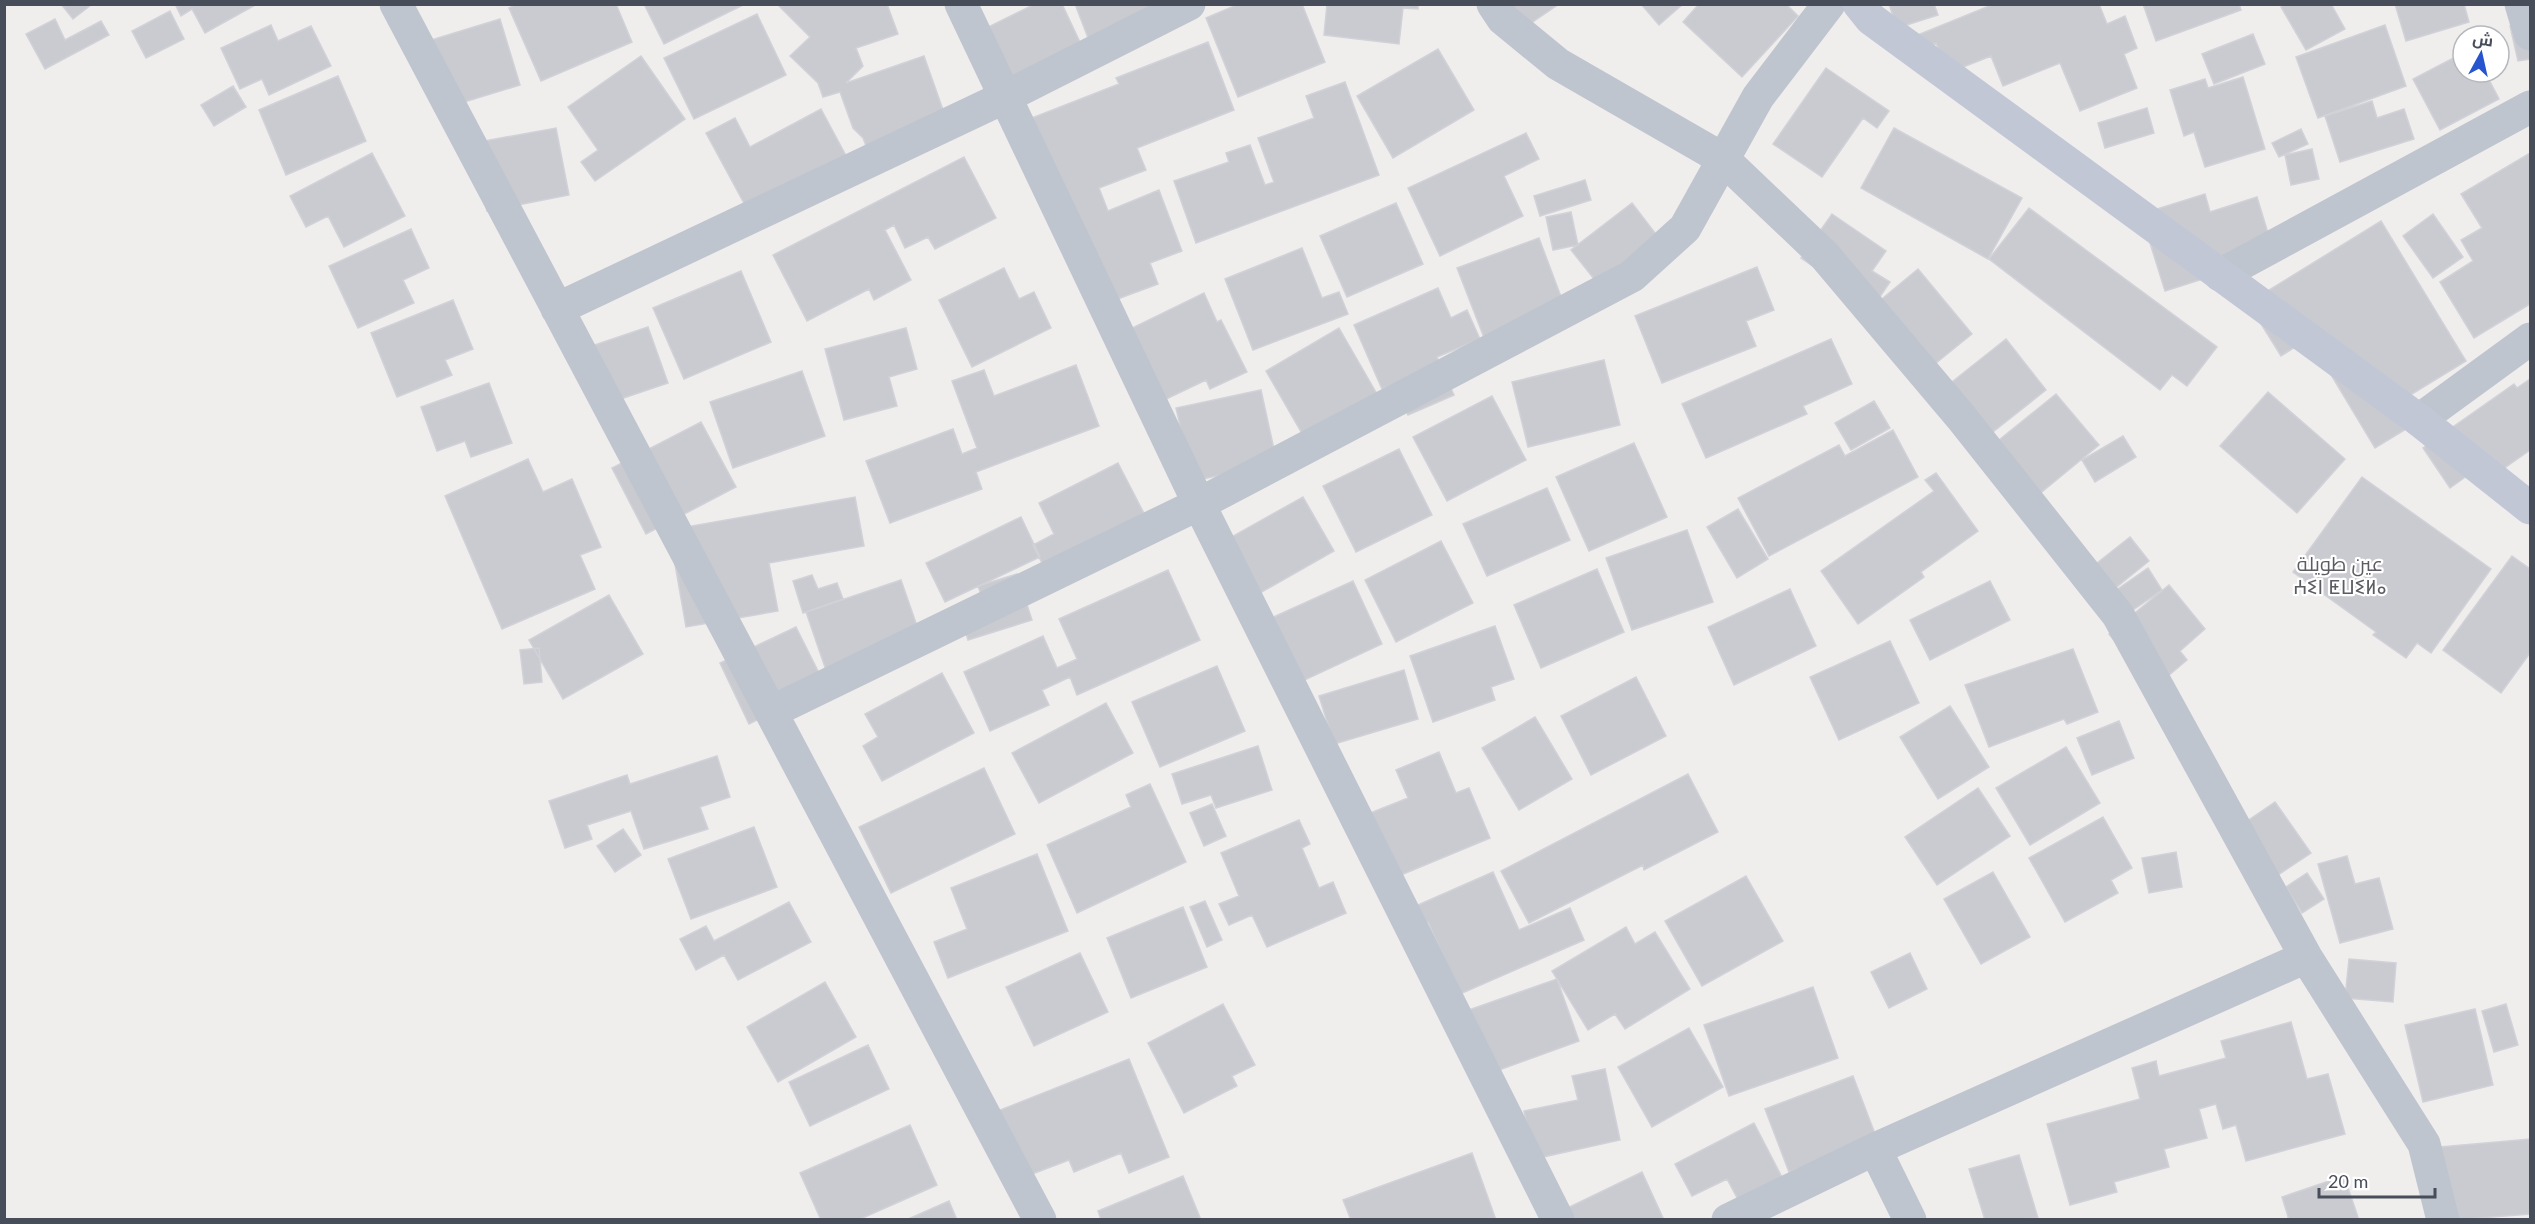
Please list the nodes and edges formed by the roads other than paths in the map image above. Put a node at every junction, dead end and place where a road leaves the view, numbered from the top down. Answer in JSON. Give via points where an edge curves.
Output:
{"nodes":[{"id":1,"x":396,"y":4,"type":"edge"},
{"id":2,"x":961,"y":4,"type":"edge"},
{"id":3,"x":1189,"y":4,"type":"edge"},
{"id":4,"x":1493,"y":4,"type":"edge"},
{"id":5,"x":1829,"y":4,"type":"edge"},
{"id":6,"x":1859,"y":4,"type":"edge"},
{"id":7,"x":2521,"y":4,"type":"edge"},
{"id":8,"x":2530,"y":34,"type":"edge"},
{"id":9,"x":1005,"y":97,"type":"junction"},
{"id":10,"x":2530,"y":107,"type":"edge"},
{"id":11,"x":1723,"y":159,"type":"junction"},
{"id":12,"x":2220,"y":275,"type":"junction"},
{"id":13,"x":557,"y":309,"type":"junction"},
{"id":14,"x":2530,"y":339,"type":"edge"},
{"id":15,"x":2419,"y":420,"type":"junction"},
{"id":16,"x":1199,"y":504,"type":"junction"},
{"id":17,"x":2530,"y":508,"type":"edge"},
{"id":18,"x":771,"y":712,"type":"junction"},
{"id":19,"x":2306,"y":957,"type":"junction"},
{"id":20,"x":1875,"y":1149,"type":"junction"},
{"id":21,"x":1040,"y":1220,"type":"edge"},
{"id":22,"x":1558,"y":1220,"type":"edge"},
{"id":23,"x":1728,"y":1220,"type":"edge"},
{"id":24,"x":1910,"y":1220,"type":"edge"},
{"id":25,"x":2443,"y":1220,"type":"edge"}],
"edges":[{"from":1,"to":13,"type":"street"},
{"from":2,"to":9,"type":"street"},
{"from":3,"to":9,"type":"street"},
{"from":4,"to":11,"type":"street","via":[[1503,19],[1558,64]]},
{"from":5,"to":11,"type":"street","via":[[1758,98]]},
{"from":6,"to":12,"type":"street","via":[[1871,20]]},
{"from":7,"to":8,"type":"street"},
{"from":9,"to":13,"type":"street"},
{"from":9,"to":16,"type":"street"},
{"from":10,"to":12,"type":"street"},
{"from":11,"to":16,"type":"street","via":[[1685,228],[1632,276]]},
{"from":11,"to":19,"type":"street","via":[[1826,256],[1961,417],[2118,615]]},
{"from":12,"to":15,"type":"street"},
{"from":13,"to":18,"type":"street"},
{"from":14,"to":15,"type":"street"},
{"from":15,"to":17,"type":"street"},
{"from":16,"to":18,"type":"street"},
{"from":16,"to":22,"type":"street"},
{"from":18,"to":21,"type":"street"},
{"from":19,"to":20,"type":"street"},
{"from":19,"to":25,"type":"street","via":[[2424,1144]]},
{"from":20,"to":23,"type":"street"},
{"from":20,"to":24,"type":"street"}]}
